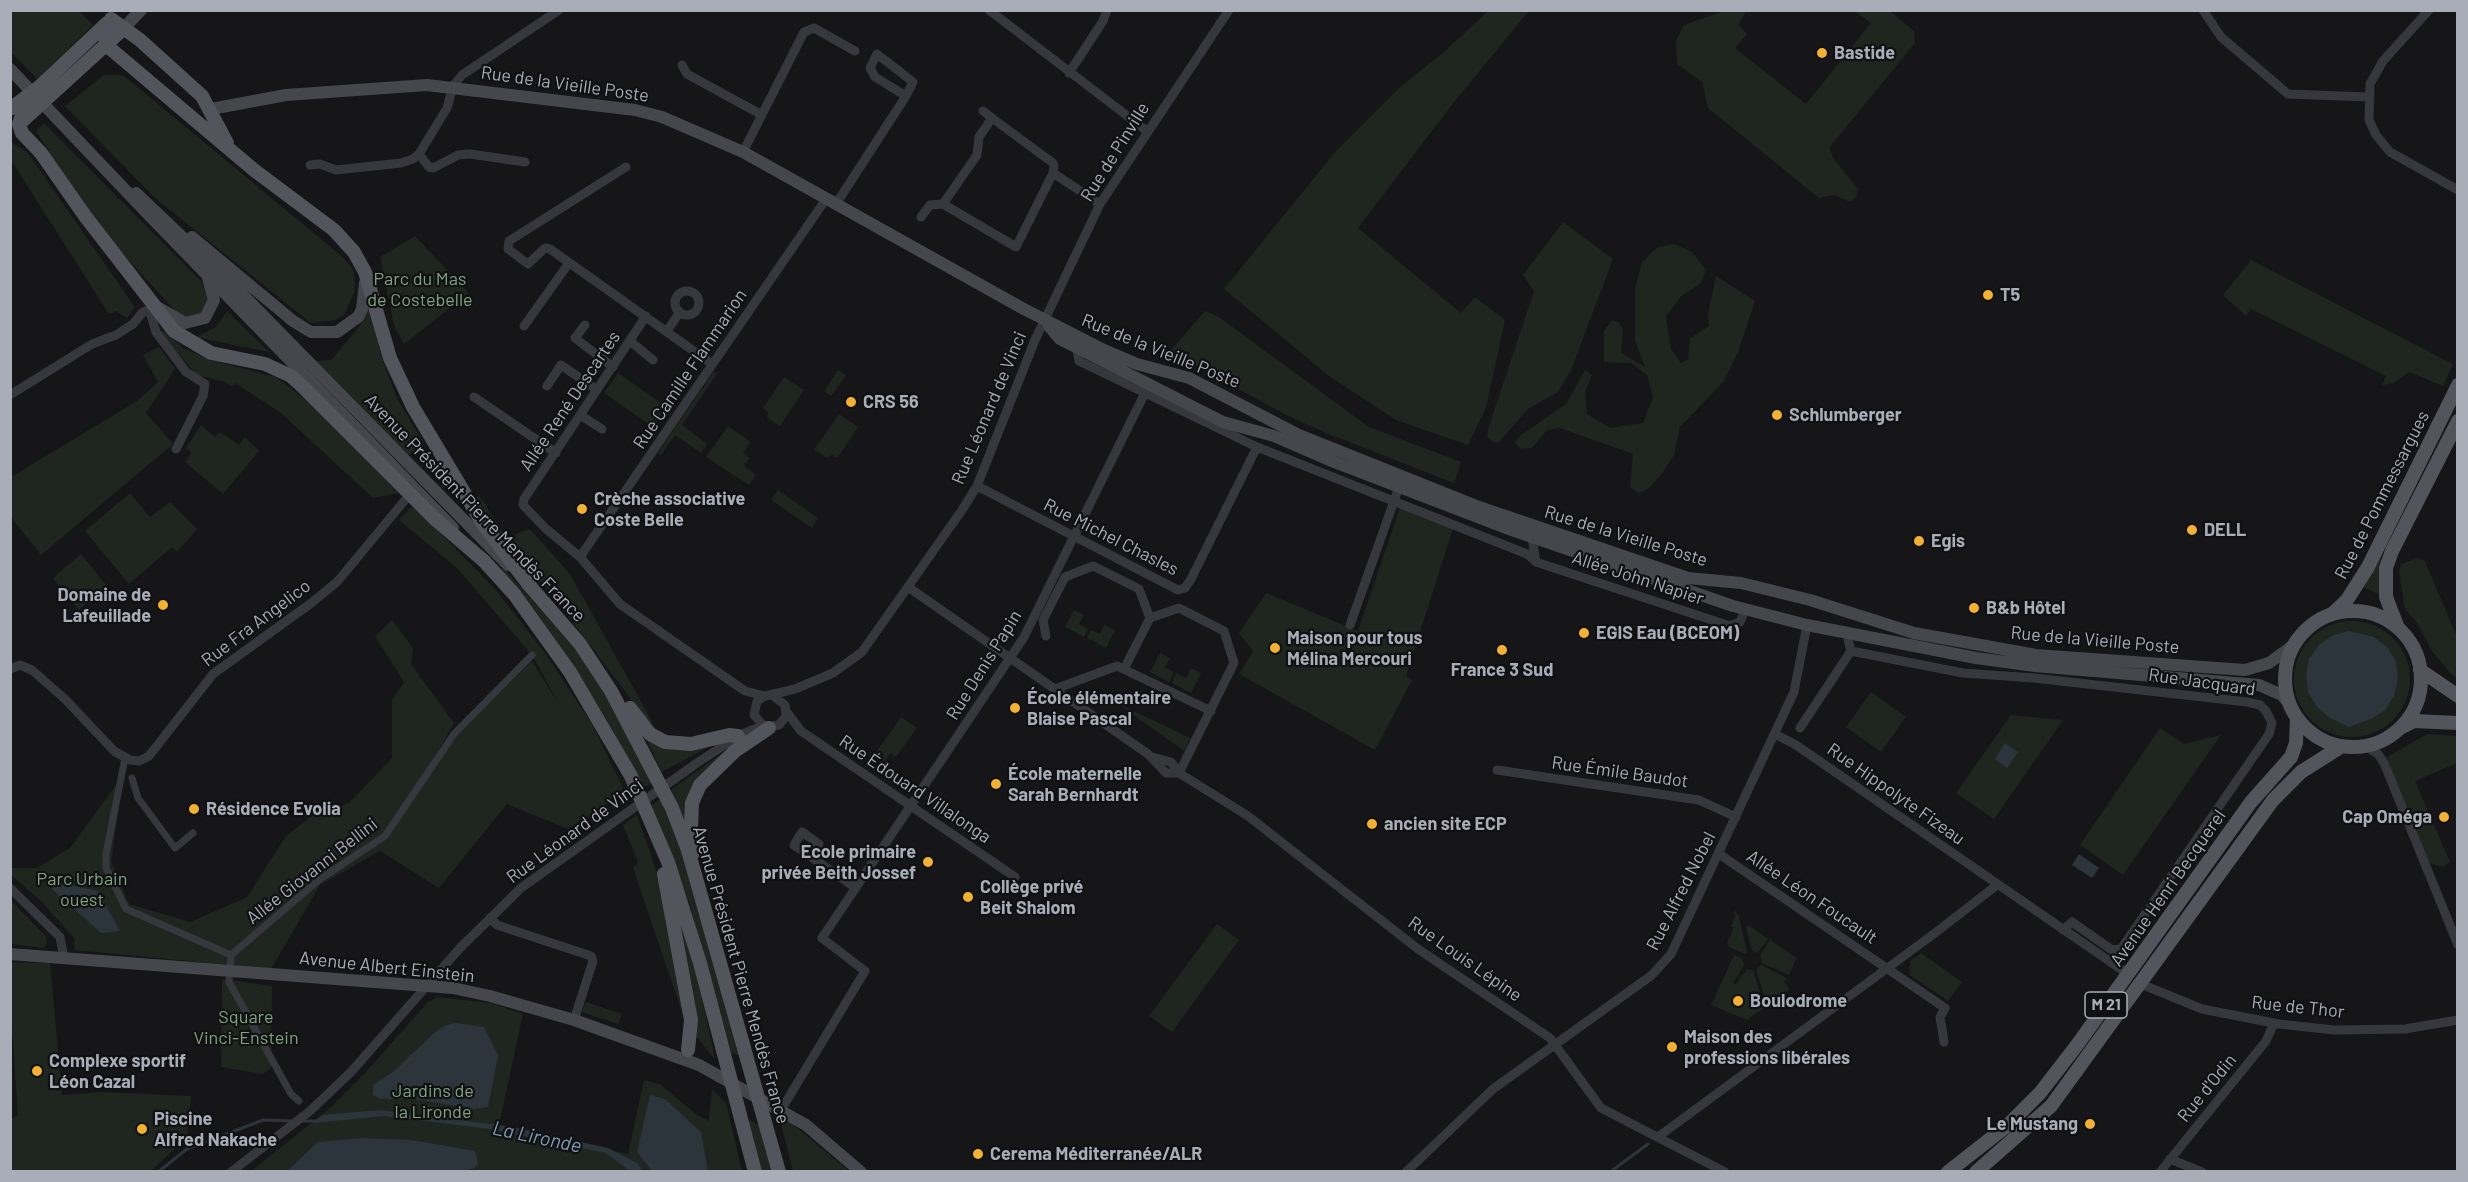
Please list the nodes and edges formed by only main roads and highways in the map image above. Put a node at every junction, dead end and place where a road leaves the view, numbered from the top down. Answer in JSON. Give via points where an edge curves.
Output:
{"nodes":[{"id":1,"x":141,"y":10,"type":"edge"},
{"id":2,"x":115,"y":15,"type":"edge"},
{"id":3,"x":123,"y":29,"type":"junction"},
{"id":4,"x":106,"y":45,"type":"junction"},
{"id":5,"x":10,"y":69,"type":"edge"},
{"id":6,"x":32,"y":86,"type":"junction"},
{"id":7,"x":179,"y":106,"type":"junction"},
{"id":8,"x":10,"y":109,"type":"edge"},
{"id":9,"x":211,"y":109,"type":"junction"},
{"id":10,"x":31,"y":115,"type":"junction"},
{"id":11,"x":15,"y":126,"type":"edge"},
{"id":12,"x":40,"y":153,"type":"junction"},
{"id":13,"x":236,"y":154,"type":"junction"},
{"id":14,"x":116,"y":178,"type":"junction"},
{"id":15,"x":174,"y":228,"type":"junction"},
{"id":16,"x":205,"y":272,"type":"junction"},
{"id":17,"x":365,"y":272,"type":"junction"},
{"id":18,"x":156,"y":306,"type":"junction"},
{"id":19,"x":1045,"y":320,"type":"junction"},
{"id":20,"x":2457,"y":386,"type":"edge"},
{"id":21,"x":2457,"y":421,"type":"edge"},
{"id":22,"x":484,"y":561,"type":"junction"},
{"id":23,"x":529,"y":585,"type":"junction"},
{"id":24,"x":2330,"y":615,"type":"junction"},
{"id":25,"x":2399,"y":630,"type":"junction"},
{"id":26,"x":2295,"y":644,"type":"junction"},
{"id":27,"x":592,"y":660,"type":"junction"},
{"id":28,"x":2420,"y":670,"type":"junction"},
{"id":29,"x":2457,"y":696,"type":"edge"},
{"id":30,"x":2290,"y":705,"type":"junction"},
{"id":31,"x":2297,"y":718,"type":"junction"},
{"id":32,"x":2457,"y":723,"type":"edge"},
{"id":33,"x":768,"y":727,"type":"road end"},
{"id":34,"x":2400,"y":728,"type":"junction"},
{"id":35,"x":742,"y":734,"type":"road end"},
{"id":36,"x":2342,"y":746,"type":"junction"},
{"id":37,"x":658,"y":838,"type":"junction"},
{"id":38,"x":705,"y":902,"type":"junction"},
{"id":39,"x":10,"y":954,"type":"edge"},
{"id":40,"x":686,"y":1054,"type":"junction"},
{"id":41,"x":756,"y":1172,"type":"edge"},
{"id":42,"x":779,"y":1172,"type":"edge"},
{"id":43,"x":861,"y":1172,"type":"edge"},
{"id":44,"x":1948,"y":1172,"type":"edge"},
{"id":45,"x":1976,"y":1172,"type":"edge"}],
"edges":[{"from":1,"to":3,"type":"main road"},
{"from":2,"to":3,"type":"main road"},
{"from":2,"to":4,"type":"main road","via":[[105,34]]},
{"from":2,"to":6,"type":"main road"},
{"from":3,"to":4,"type":"main road"},
{"from":3,"to":9,"type":"main road","via":[[177,72]]},
{"from":4,"to":7,"type":"main road"},
{"from":4,"to":10,"type":"main road"},
{"from":5,"to":6,"type":"main road","name":"Avenue Président Pierre Mendès France"},
{"from":6,"to":8,"type":"main road"},
{"from":6,"to":11,"type":"main road"},
{"from":6,"to":14,"type":"main road","name":"Avenue Président Pierre Mendès France"},
{"from":7,"to":9,"type":"main road"},
{"from":7,"to":13,"type":"main road"},
{"from":9,"to":13,"type":"main road"},
{"from":9,"to":19,"type":"main road","name":"Rue de la Vieille Poste","via":[[286,95],[427,85],[635,110],[673,121],[743,152]]},
{"from":10,"to":11,"type":"main road"},
{"from":10,"to":12,"type":"main road"},
{"from":11,"to":12,"type":"main road"},
{"from":12,"to":18,"type":"main road"},
{"from":13,"to":17,"type":"main road","via":[[339,235]]},
{"from":14,"to":15,"type":"main road","name":"Avenue Président Pierre Mendès France"},
{"from":14,"to":16,"type":"main road","name":"Avenue Président Pierre Mendès France"},
{"from":15,"to":17,"type":"main road","via":[[186,232],[292,321],[311,332],[336,332],[358,317],[366,293]]},
{"from":15,"to":23,"type":"main road","name":"Avenue Président Pierre Mendès France"},
{"from":16,"to":18,"type":"main road","via":[[214,292],[205,318],[185,323]]},
{"from":16,"to":22,"type":"main road","name":"Avenue Président Pierre Mendès France"},
{"from":17,"to":23,"type":"main road","via":[[400,383],[483,524]]},
{"from":18,"to":22,"type":"main road","via":[[174,331],[198,348],[265,364],[291,376]]},
{"from":19,"to":26,"type":"main road","name":"Rue de la Vieille Poste","via":[[1137,364],[1189,378],[1299,435],[1479,507],[1696,580],[1741,584],[1810,600],[1914,633],[2036,655],[2245,670],[2266,665]]},
{"from":19,"to":30,"type":"main road","name":"Rue de la Vieille Poste","via":[[1060,339],[1143,388],[1223,422],[1274,436],[1532,538],[1745,610],[1807,626],[2026,665],[2259,685],[2282,695]]},
{"from":20,"to":24,"type":"main road","name":"Rue de Pommessargues","via":[[2368,567],[2347,600]]},
{"from":21,"to":25,"type":"main road","name":"Rue de Pommessargues","via":[[2386,568],[2386,597]]},
{"from":22,"to":37,"type":"main road","name":"Avenue Président Pierre Mendès France","via":[[514,594],[570,672],[615,747]]},
{"from":23,"to":27,"type":"main road","name":"Avenue Président Pierre Mendès France"},
{"from":24,"to":25,"type":"main road","via":[[2348,611],[2367,613]]},
{"from":24,"to":26,"type":"main road","via":[[2309,627]]},
{"from":25,"to":28,"type":"main road","via":[[2409,642]]},
{"from":26,"to":30,"type":"main road","via":[[2285,673]]},
{"from":27,"to":35,"type":"main road","via":[[645,728],[659,739],[690,744]]},
{"from":27,"to":38,"type":"main road","name":"Avenue Président Pierre Mendès France","via":[[631,725],[672,808]]},
{"from":28,"to":29,"type":"main road"},
{"from":28,"to":34,"type":"main road","via":[[2419,695]]},
{"from":30,"to":31,"type":"main road"},
{"from":31,"to":36,"type":"main road","via":[[2317,736]]},
{"from":31,"to":44,"type":"main road","name":"Avenue Henri Becquerel","number":"M 21","via":[[2291,757],[2251,802],[2040,1093],[2008,1125]]},
{"from":32,"to":34,"type":"main road","via":[[2414,721]]},
{"from":33,"to":38,"type":"main road","via":[[709,775],[692,803],[691,827],[709,892]]},
{"from":34,"to":36,"type":"main road","via":[[2365,746]]},
{"from":36,"to":45,"type":"main road","name":"Avenue Henri Becquerel","number":"M 21","via":[[2301,772],[2273,800],[2051,1106]]},
{"from":37,"to":40,"type":"main road","via":[[655,848],[670,899],[691,1020]]},
{"from":37,"to":41,"type":"main road","name":"Avenue Président Pierre Mendès France","via":[[684,908]]},
{"from":38,"to":42,"type":"main road","name":"Avenue Président Pierre Mendès France"},
{"from":39,"to":40,"type":"main road","name":"Avenue Albert Einstein","via":[[427,986],[490,996]]},
{"from":40,"to":43,"type":"main road","name":"Avenue Albert Einstein","via":[[806,1125]]}]}
